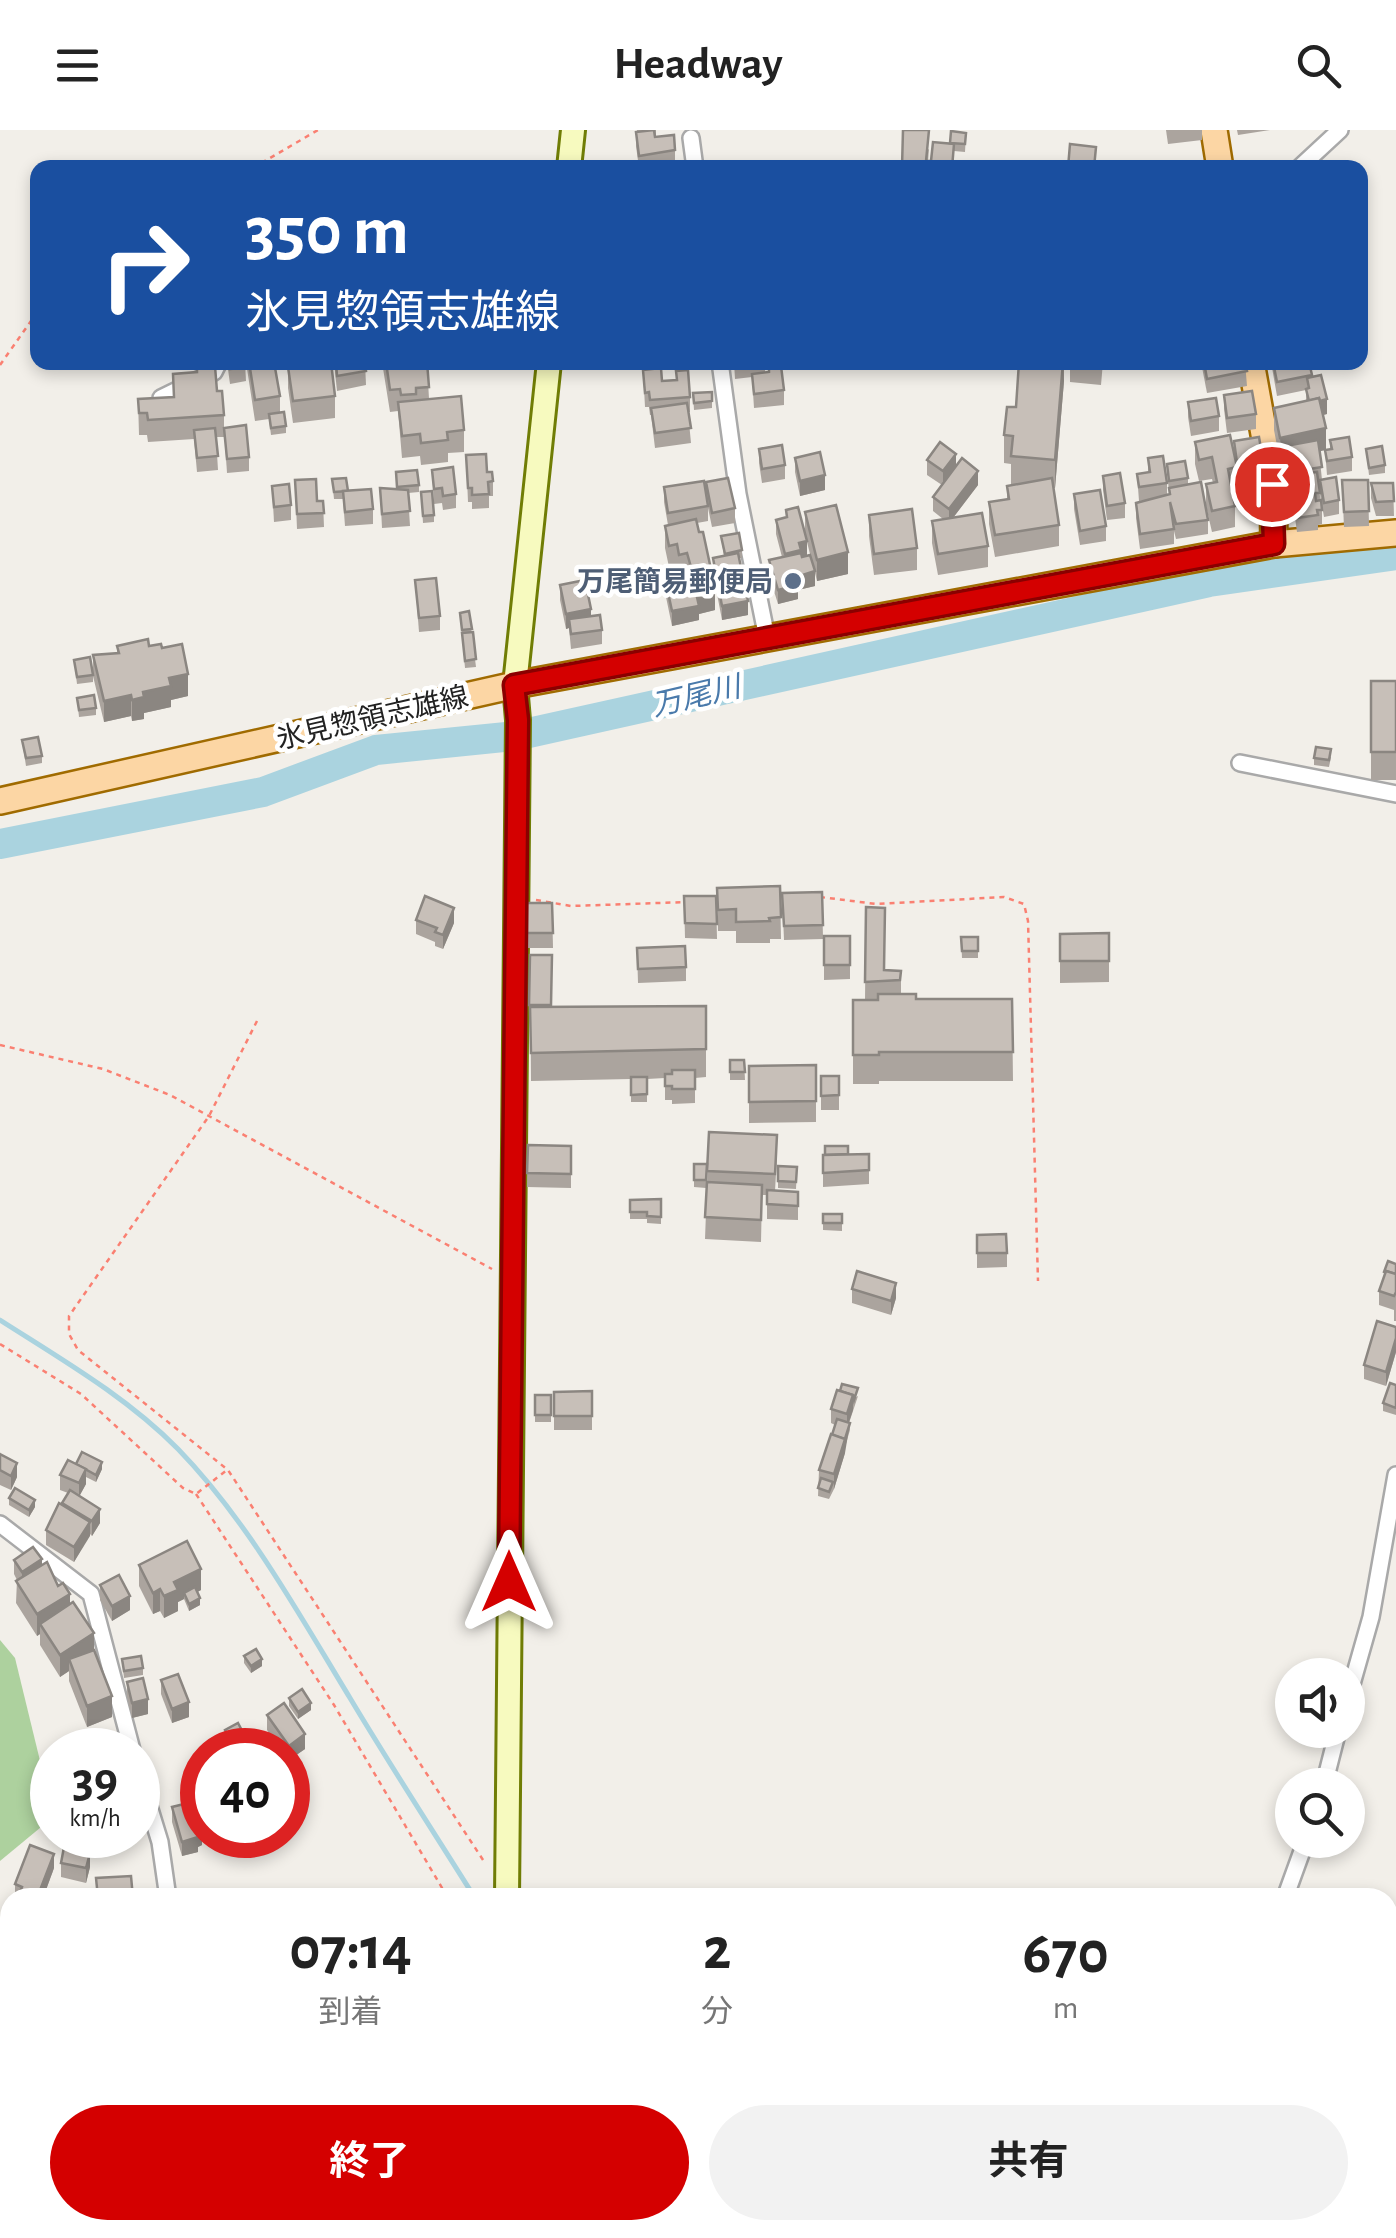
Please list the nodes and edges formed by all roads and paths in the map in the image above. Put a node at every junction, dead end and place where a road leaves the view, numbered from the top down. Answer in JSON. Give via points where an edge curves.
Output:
{"nodes":[{"id":1,"x":318,"y":130,"type":"edge"},
{"id":2,"x":573,"y":130,"type":"edge"},
{"id":3,"x":1214,"y":130,"type":"edge"},
{"id":4,"x":1340,"y":130,"type":"edge"},
{"id":5,"x":691,"y":138,"type":"dead end"},
{"id":6,"x":266,"y":160,"type":"edge"},
{"id":7,"x":570,"y":160,"type":"edge"},
{"id":8,"x":694,"y":160,"type":"edge"},
{"id":9,"x":1219,"y":160,"type":"edge"},
{"id":10,"x":1308,"y":160,"type":"edge"},
{"id":11,"x":30,"y":322,"type":"edge"},
{"id":12,"x":0,"y":365,"type":"edge"},
{"id":13,"x":215,"y":370,"type":"edge"},
{"id":14,"x":549,"y":370,"type":"edge"},
{"id":15,"x":721,"y":370,"type":"edge"},
{"id":16,"x":1253,"y":370,"type":"edge"},
{"id":17,"x":161,"y":398,"type":"edge"},
{"id":18,"x":1396,"y":534,"type":"edge"},
{"id":19,"x":1274,"y":544,"type":"junction"},
{"id":20,"x":768,"y":638,"type":"junction"},
{"id":21,"x":514,"y":685,"type":"junction"},
{"id":22,"x":1240,"y":763,"type":"dead end"},
{"id":23,"x":1396,"y":794,"type":"edge"},
{"id":24,"x":0,"y":801,"type":"edge"},
{"id":25,"x":514,"y":897,"type":"junction"},
{"id":26,"x":816,"y":898,"type":"edge"},
{"id":27,"x":703,"y":901,"type":"edge"},
{"id":28,"x":256,"y":1021,"type":"dead end"},
{"id":29,"x":0,"y":1045,"type":"edge"},
{"id":30,"x":209,"y":1116,"type":"junction"},
{"id":31,"x":511,"y":1280,"type":"junction"},
{"id":32,"x":1038,"y":1281,"type":"dead end"},
{"id":33,"x":0,"y":1344,"type":"edge"},
{"id":34,"x":228,"y":1470,"type":"junction"},
{"id":35,"x":1396,"y":1475,"type":"edge"},
{"id":36,"x":196,"y":1494,"type":"junction"},
{"id":37,"x":0,"y":1524,"type":"edge"},
{"id":38,"x":1359,"y":1658,"type":"edge"},
{"id":39,"x":126,"y":1728,"type":"edge"},
{"id":40,"x":160,"y":1842,"type":"edge"},
{"id":41,"x":1300,"y":1858,"type":"edge"},
{"id":42,"x":167,"y":1888,"type":"edge"},
{"id":43,"x":442,"y":1888,"type":"edge"},
{"id":44,"x":505,"y":1888,"type":"edge"},
{"id":45,"x":507,"y":1888,"type":"edge"},
{"id":46,"x":1289,"y":1888,"type":"edge"}],
"edges":[{"from":1,"to":6,"type":"path"},
{"from":2,"to":7,"type":"street"},
{"from":3,"to":9,"type":"main road"},
{"from":4,"to":10,"type":"street"},
{"from":5,"to":8,"type":"street"},
{"from":11,"to":12,"type":"path"},
{"from":13,"to":17,"type":"street"},
{"from":14,"to":21,"type":"street"},
{"from":15,"to":20,"type":"street"},
{"from":16,"to":19,"type":"main road","via":[[1272,484]]},
{"from":18,"to":19,"type":"main road","name":"氷見惣領志雄線"},
{"from":19,"to":20,"type":"main road","name":"氷見惣領志雄線"},
{"from":20,"to":21,"type":"main road","name":"氷見惣領志雄線"},
{"from":21,"to":24,"type":"main road","name":"氷見惣領志雄線"},
{"from":21,"to":25,"type":"street"},
{"from":22,"to":23,"type":"street"},
{"from":25,"to":27,"type":"path","via":[[571,906]]},
{"from":25,"to":31,"type":"street"},
{"from":26,"to":32,"type":"path","via":[[876,904],[1004,897],[1024,904]]},
{"from":28,"to":30,"type":"path"},
{"from":29,"to":30,"type":"path","via":[[103,1069]]},
{"from":30,"to":31,"type":"path"},
{"from":30,"to":34,"type":"path","via":[[68,1316],[78,1350]]},
{"from":31,"to":45,"type":"street"},
{"from":33,"to":36,"type":"path","via":[[81,1394]]},
{"from":34,"to":36,"type":"path"},
{"from":34,"to":44,"type":"path"},
{"from":35,"to":38,"type":"street"},
{"from":36,"to":43,"type":"path","via":[[334,1705]]},
{"from":37,"to":39,"type":"street","via":[[91,1594]]},
{"from":40,"to":42,"type":"street"},
{"from":41,"to":46,"type":"street"}]}
